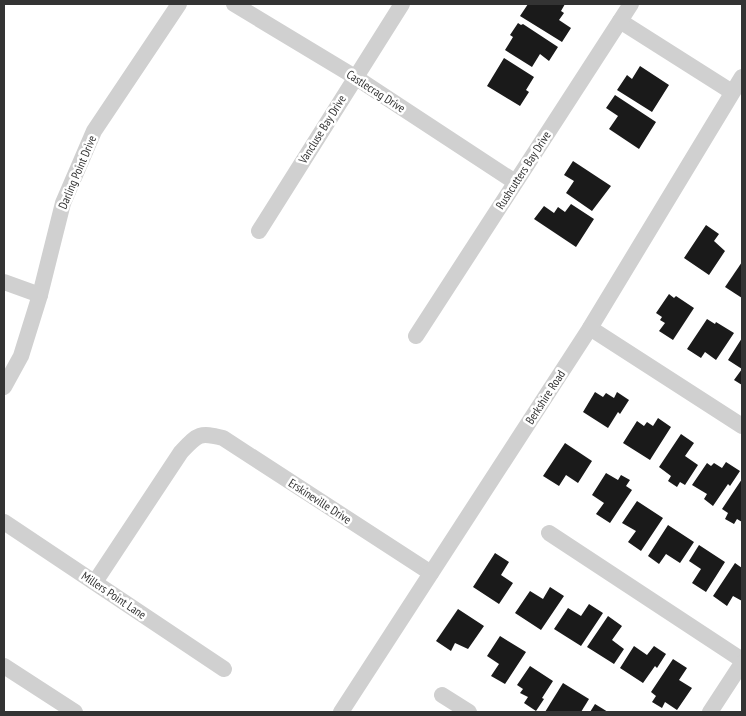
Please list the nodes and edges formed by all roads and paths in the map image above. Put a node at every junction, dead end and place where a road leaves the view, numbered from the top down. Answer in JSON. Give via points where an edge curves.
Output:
{"nodes":[{"id":1,"x":179,"y":4,"type":"edge"},
{"id":2,"x":234,"y":4,"type":"edge"},
{"id":3,"x":402,"y":4,"type":"edge"},
{"id":4,"x":631,"y":4,"type":"edge"},
{"id":5,"x":620,"y":21,"type":"junction"},
{"id":6,"x":355,"y":77,"type":"junction"},
{"id":7,"x":742,"y":77,"type":"edge"},
{"id":8,"x":732,"y":92,"type":"junction"},
{"id":9,"x":516,"y":182,"type":"junction"},
{"id":10,"x":259,"y":231,"type":"dead end"},
{"id":11,"x":4,"y":282,"type":"edge"},
{"id":12,"x":40,"y":295,"type":"junction"},
{"id":13,"x":590,"y":328,"type":"junction"},
{"id":14,"x":416,"y":336,"type":"dead end"},
{"id":15,"x":4,"y":386,"type":"edge"},
{"id":16,"x":742,"y":426,"type":"edge"},
{"id":17,"x":4,"y":522,"type":"edge"},
{"id":18,"x":549,"y":532,"type":"dead end"},
{"id":19,"x":431,"y":573,"type":"junction"},
{"id":20,"x":95,"y":582,"type":"junction"},
{"id":21,"x":742,"y":661,"type":"edge"},
{"id":22,"x":4,"y":666,"type":"edge"},
{"id":23,"x":224,"y":669,"type":"dead end"},
{"id":24,"x":442,"y":695,"type":"dead end"},
{"id":25,"x":75,"y":712,"type":"edge"},
{"id":26,"x":341,"y":712,"type":"edge"},
{"id":27,"x":469,"y":712,"type":"edge"},
{"id":28,"x":710,"y":712,"type":"edge"}],
"edges":[{"from":1,"to":12,"type":"street","name":"Darling Point Drive","via":[[94,131],[63,203]]},
{"from":2,"to":6,"type":"street","name":"Castlecrag Drive"},
{"from":3,"to":6,"type":"street","name":"Vancluse Bay Drive"},
{"from":4,"to":5,"type":"street","name":"Rushcutters Bay Drive"},
{"from":5,"to":8,"type":"street"},
{"from":5,"to":9,"type":"street","name":"Rushcutters Bay Drive"},
{"from":6,"to":9,"type":"street","name":"Castlecrag Drive"},
{"from":6,"to":10,"type":"street","name":"Vancluse Bay Drive"},
{"from":7,"to":8,"type":"street","name":"Berkshire Road"},
{"from":8,"to":13,"type":"street","name":"Berkshire Road"},
{"from":9,"to":14,"type":"street","name":"Rushcutters Bay Drive"},
{"from":11,"to":12,"type":"street"},
{"from":12,"to":15,"type":"street","name":"Darling Point Drive","via":[[21,356]]},
{"from":13,"to":16,"type":"street"},
{"from":13,"to":19,"type":"street","name":"Berkshire Road"},
{"from":17,"to":20,"type":"street","name":"Millers Point Lane"},
{"from":18,"to":21,"type":"street"},
{"from":19,"to":20,"type":"street","name":"Erskineville Drive","via":[[223,438],[208,434],[196,436],[181,452]]},
{"from":19,"to":26,"type":"street","name":"Berkshire Road"},
{"from":20,"to":23,"type":"street","name":"Millers Point Lane"},
{"from":21,"to":28,"type":"street"},
{"from":22,"to":25,"type":"street"},
{"from":24,"to":27,"type":"street"}]}
